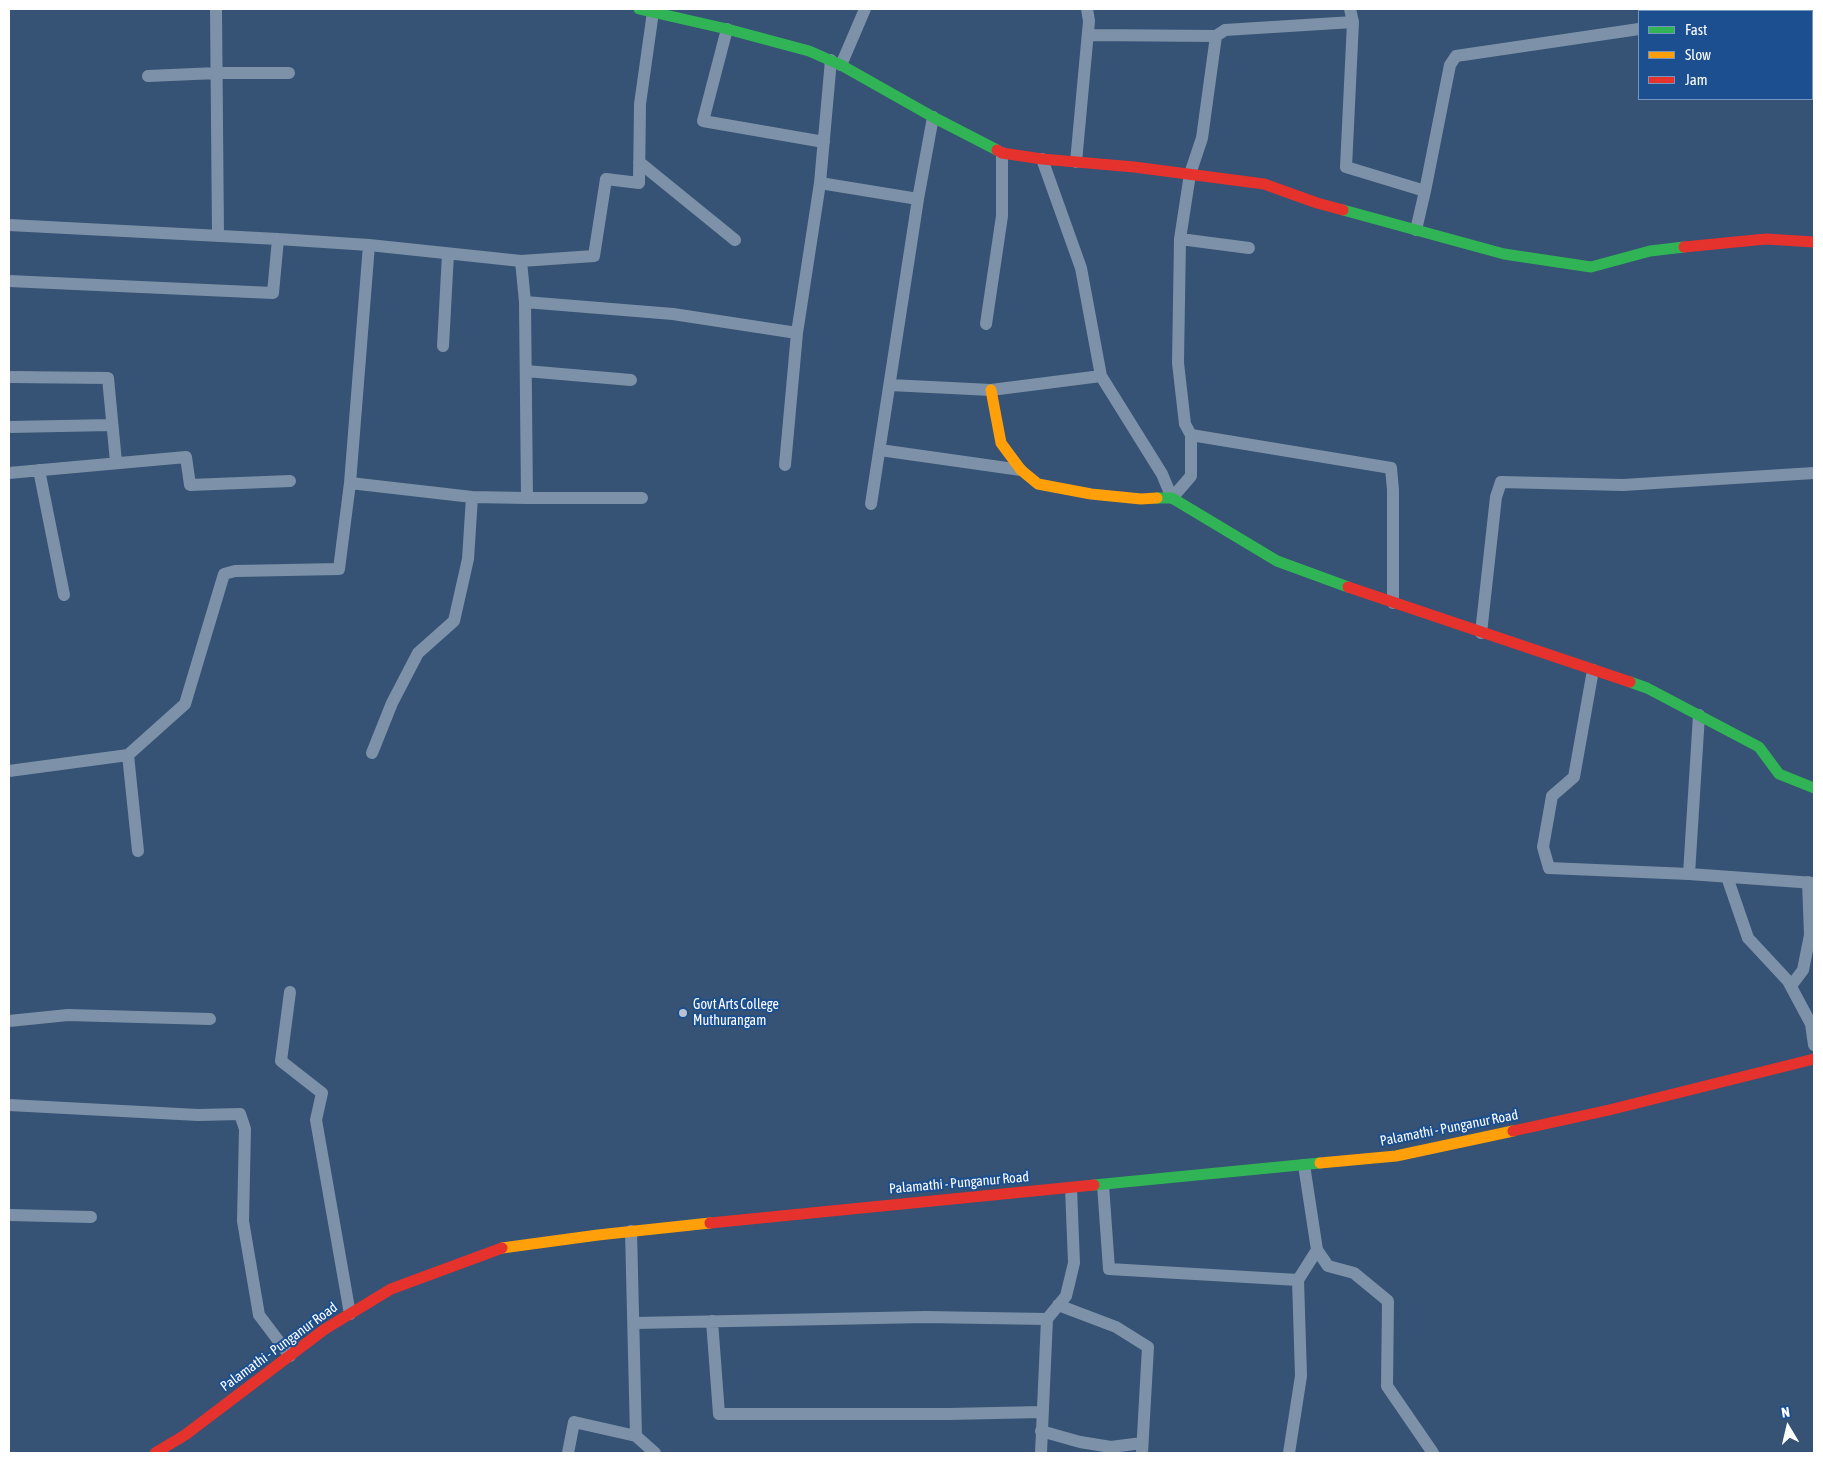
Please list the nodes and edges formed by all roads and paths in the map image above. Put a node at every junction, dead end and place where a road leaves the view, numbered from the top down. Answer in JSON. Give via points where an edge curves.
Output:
{"nodes":[{"id":1,"x":216,"y":9,"type":"edge"},
{"id":2,"x":638,"y":9,"type":"edge"},
{"id":3,"x":865,"y":9,"type":"edge"},
{"id":4,"x":1087,"y":9,"type":"edge"},
{"id":5,"x":1350,"y":9,"type":"edge"},
{"id":6,"x":654,"y":10,"type":"edge"},
{"id":7,"x":1353,"y":22,"type":"junction"},
{"id":8,"x":727,"y":29,"type":"junction"},
{"id":9,"x":1638,"y":29,"type":"edge"},
{"id":10,"x":1088,"y":35,"type":"junction"},
{"id":11,"x":1216,"y":36,"type":"junction"},
{"id":12,"x":836,"y":62,"type":"junction"},
{"id":13,"x":217,"y":73,"type":"junction"},
{"id":14,"x":289,"y":73,"type":"dead end"},
{"id":15,"x":148,"y":76,"type":"dead end"},
{"id":16,"x":933,"y":117,"type":"junction"},
{"id":17,"x":824,"y":142,"type":"junction"},
{"id":18,"x":1002,"y":153,"type":"junction"},
{"id":19,"x":1042,"y":159,"type":"junction"},
{"id":20,"x":639,"y":162,"type":"junction"},
{"id":21,"x":1076,"y":162,"type":"junction"},
{"id":22,"x":1190,"y":174,"type":"junction"},
{"id":23,"x":820,"y":183,"type":"junction"},
{"id":24,"x":1425,"y":191,"type":"junction"},
{"id":25,"x":918,"y":199,"type":"junction"},
{"id":26,"x":9,"y":225,"type":"edge"},
{"id":27,"x":1416,"y":230,"type":"junction"},
{"id":28,"x":218,"y":236,"type":"junction"},
{"id":29,"x":278,"y":239,"type":"junction"},
{"id":30,"x":1180,"y":239,"type":"junction"},
{"id":31,"x":736,"y":240,"type":"dead end"},
{"id":32,"x":1814,"y":242,"type":"edge"},
{"id":33,"x":368,"y":245,"type":"junction"},
{"id":34,"x":1249,"y":248,"type":"dead end"},
{"id":35,"x":448,"y":254,"type":"junction"},
{"id":36,"x":520,"y":261,"type":"junction"},
{"id":37,"x":9,"y":282,"type":"edge"},
{"id":38,"x":525,"y":302,"type":"junction"},
{"id":39,"x":986,"y":324,"type":"dead end"},
{"id":40,"x":797,"y":333,"type":"junction"},
{"id":41,"x":443,"y":346,"type":"dead end"},
{"id":42,"x":526,"y":371,"type":"junction"},
{"id":43,"x":1101,"y":376,"type":"junction"},
{"id":44,"x":9,"y":377,"type":"edge"},
{"id":45,"x":631,"y":380,"type":"dead end"},
{"id":46,"x":890,"y":385,"type":"junction"},
{"id":47,"x":991,"y":390,"type":"junction"},
{"id":48,"x":112,"y":425,"type":"junction"},
{"id":49,"x":9,"y":427,"type":"edge"},
{"id":50,"x":1191,"y":435,"type":"junction"},
{"id":51,"x":880,"y":450,"type":"junction"},
{"id":52,"x":116,"y":462,"type":"junction"},
{"id":53,"x":785,"y":465,"type":"dead end"},
{"id":54,"x":39,"y":470,"type":"junction"},
{"id":55,"x":1021,"y":470,"type":"junction"},
{"id":56,"x":9,"y":473,"type":"edge"},
{"id":57,"x":1814,"y":473,"type":"edge"},
{"id":58,"x":290,"y":481,"type":"dead end"},
{"id":59,"x":350,"y":483,"type":"junction"},
{"id":60,"x":472,"y":497,"type":"junction"},
{"id":61,"x":527,"y":498,"type":"junction"},
{"id":62,"x":642,"y":498,"type":"dead end"},
{"id":63,"x":1172,"y":498,"type":"junction"},
{"id":64,"x":871,"y":504,"type":"dead end"},
{"id":65,"x":64,"y":595,"type":"dead end"},
{"id":66,"x":1393,"y":603,"type":"junction"},
{"id":67,"x":1481,"y":632,"type":"junction"},
{"id":68,"x":1592,"y":670,"type":"junction"},
{"id":69,"x":1699,"y":715,"type":"junction"},
{"id":70,"x":372,"y":753,"type":"dead end"},
{"id":71,"x":128,"y":755,"type":"junction"},
{"id":72,"x":9,"y":771,"type":"edge"},
{"id":73,"x":1814,"y":788,"type":"edge"},
{"id":74,"x":138,"y":851,"type":"dead end"},
{"id":75,"x":1689,"y":874,"type":"junction"},
{"id":76,"x":1727,"y":877,"type":"junction"},
{"id":77,"x":1811,"y":883,"type":"edge"},
{"id":78,"x":1790,"y":986,"type":"junction"},
{"id":79,"x":290,"y":992,"type":"dead end"},
{"id":80,"x":210,"y":1019,"type":"dead end"},
{"id":81,"x":9,"y":1021,"type":"edge"},
{"id":82,"x":1814,"y":1044,"type":"edge"},
{"id":83,"x":1814,"y":1059,"type":"edge"},
{"id":84,"x":9,"y":1105,"type":"edge"},
{"id":85,"x":1304,"y":1165,"type":"junction"},
{"id":86,"x":1103,"y":1185,"type":"junction"},
{"id":87,"x":1071,"y":1188,"type":"junction"},
{"id":88,"x":9,"y":1215,"type":"edge"},
{"id":89,"x":91,"y":1217,"type":"dead end"},
{"id":90,"x":632,"y":1231,"type":"junction"},
{"id":91,"x":1317,"y":1250,"type":"junction"},
{"id":92,"x":1298,"y":1280,"type":"junction"},
{"id":93,"x":1058,"y":1306,"type":"junction"},
{"id":94,"x":350,"y":1314,"type":"junction"},
{"id":95,"x":1047,"y":1319,"type":"junction"},
{"id":96,"x":712,"y":1321,"type":"junction"},
{"id":97,"x":635,"y":1322,"type":"junction"},
{"id":98,"x":290,"y":1356,"type":"junction"},
{"id":99,"x":1042,"y":1412,"type":"junction"},
{"id":100,"x":1042,"y":1431,"type":"junction"},
{"id":101,"x":636,"y":1436,"type":"junction"},
{"id":102,"x":1142,"y":1448,"type":"edge"},
{"id":103,"x":155,"y":1453,"type":"edge"},
{"id":104,"x":568,"y":1453,"type":"edge"},
{"id":105,"x":654,"y":1453,"type":"edge"},
{"id":106,"x":1041,"y":1453,"type":"edge"},
{"id":107,"x":1289,"y":1453,"type":"edge"},
{"id":108,"x":1433,"y":1453,"type":"edge"}],
"edges":[{"from":1,"to":13,"type":"street"},
{"from":2,"to":6,"type":"street"},
{"from":3,"to":12,"type":"street"},
{"from":4,"to":10,"type":"street"},
{"from":5,"to":7,"type":"street"},
{"from":6,"to":8,"type":"street"},
{"from":6,"to":20,"type":"street","via":[[640,104]]},
{"from":7,"to":11,"type":"street","via":[[1225,30]]},
{"from":7,"to":24,"type":"street","via":[[1346,167]]},
{"from":8,"to":12,"type":"street","via":[[809,51]]},
{"from":8,"to":17,"type":"street","via":[[704,120]]},
{"from":9,"to":24,"type":"street","via":[[1456,56],[1450,65]]},
{"from":10,"to":11,"type":"street"},
{"from":10,"to":21,"type":"street"},
{"from":11,"to":22,"type":"street","via":[[1202,138]]},
{"from":12,"to":16,"type":"street"},
{"from":12,"to":17,"type":"street"},
{"from":13,"to":14,"type":"street"},
{"from":13,"to":15,"type":"street"},
{"from":13,"to":28,"type":"street"},
{"from":16,"to":18,"type":"street"},
{"from":16,"to":25,"type":"street"},
{"from":17,"to":23,"type":"street"},
{"from":18,"to":19,"type":"street"},
{"from":18,"to":39,"type":"street","via":[[1002,216]]},
{"from":19,"to":21,"type":"street"},
{"from":19,"to":43,"type":"street","via":[[1081,268]]},
{"from":20,"to":31,"type":"street"},
{"from":20,"to":36,"type":"street","via":[[639,183],[606,179],[594,256]]},
{"from":21,"to":22,"type":"street"},
{"from":22,"to":27,"type":"street","via":[[1264,184],[1316,203]]},
{"from":22,"to":30,"type":"street"},
{"from":23,"to":25,"type":"street"},
{"from":23,"to":40,"type":"street"},
{"from":24,"to":27,"type":"street"},
{"from":25,"to":46,"type":"street"},
{"from":26,"to":28,"type":"street"},
{"from":27,"to":32,"type":"street","via":[[1504,254],[1591,267],[1650,251],[1711,244],[1766,239]]},
{"from":28,"to":29,"type":"street"},
{"from":29,"to":33,"type":"street"},
{"from":29,"to":37,"type":"street","via":[[273,293]]},
{"from":30,"to":34,"type":"street"},
{"from":30,"to":50,"type":"street","via":[[1178,363],[1185,424]]},
{"from":33,"to":35,"type":"street"},
{"from":33,"to":59,"type":"street"},
{"from":35,"to":36,"type":"street"},
{"from":35,"to":41,"type":"street"},
{"from":36,"to":38,"type":"street"},
{"from":38,"to":40,"type":"street","via":[[673,314]]},
{"from":38,"to":42,"type":"street"},
{"from":40,"to":53,"type":"street"},
{"from":42,"to":45,"type":"street"},
{"from":42,"to":61,"type":"street"},
{"from":43,"to":47,"type":"street"},
{"from":43,"to":63,"type":"street","via":[[1162,474]]},
{"from":44,"to":48,"type":"street","via":[[108,378]]},
{"from":46,"to":47,"type":"street"},
{"from":46,"to":51,"type":"street"},
{"from":47,"to":55,"type":"street","via":[[1002,444]]},
{"from":48,"to":49,"type":"street"},
{"from":48,"to":52,"type":"street"},
{"from":50,"to":63,"type":"street","via":[[1191,476]]},
{"from":50,"to":66,"type":"street","via":[[1391,468]]},
{"from":51,"to":55,"type":"street"},
{"from":51,"to":64,"type":"street"},
{"from":52,"to":54,"type":"street"},
{"from":52,"to":58,"type":"street","via":[[186,457],[190,485]]},
{"from":54,"to":56,"type":"street"},
{"from":54,"to":65,"type":"street"},
{"from":55,"to":63,"type":"street","via":[[1038,484],[1091,494],[1141,499]]},
{"from":57,"to":67,"type":"street","via":[[1623,485],[1501,482],[1496,497]]},
{"from":59,"to":60,"type":"street"},
{"from":59,"to":71,"type":"street","via":[[339,569],[235,571],[224,574],[185,704]]},
{"from":60,"to":61,"type":"street"},
{"from":60,"to":70,"type":"street","via":[[468,559],[454,621],[418,653],[392,703]]},
{"from":61,"to":62,"type":"street"},
{"from":63,"to":66,"type":"street","via":[[1278,561]]},
{"from":66,"to":67,"type":"street"},
{"from":67,"to":68,"type":"street"},
{"from":68,"to":69,"type":"street","via":[[1647,688]]},
{"from":68,"to":75,"type":"street","via":[[1574,777],[1552,796],[1543,847],[1549,868]]},
{"from":69,"to":73,"type":"street","via":[[1759,747],[1779,774]]},
{"from":69,"to":75,"type":"street"},
{"from":71,"to":72,"type":"street"},
{"from":71,"to":74,"type":"street"},
{"from":75,"to":76,"type":"street"},
{"from":76,"to":77,"type":"street"},
{"from":76,"to":78,"type":"street","via":[[1748,938]]},
{"from":77,"to":78,"type":"street","via":[[1810,935],[1803,970]]},
{"from":78,"to":82,"type":"street","via":[[1811,1024]]},
{"from":79,"to":94,"type":"street","via":[[281,1061],[322,1093],[316,1120]]},
{"from":80,"to":81,"type":"street","via":[[68,1015]]},
{"from":83,"to":85,"type":"street","name":"Palamathi - Punganur Road","via":[[1609,1110],[1396,1156]]},
{"from":84,"to":98,"type":"street","via":[[198,1115],[240,1114],[245,1129],[243,1221],[259,1315]]},
{"from":85,"to":86,"type":"street","name":"Palamathi - Punganur Road"},
{"from":85,"to":91,"type":"street"},
{"from":86,"to":87,"type":"street","name":"Palamathi - Punganur Road"},
{"from":86,"to":92,"type":"street","via":[[1109,1269]]},
{"from":87,"to":90,"type":"street","name":"Palamathi - Punganur Road"},
{"from":87,"to":93,"type":"street","via":[[1074,1263],[1066,1296]]},
{"from":88,"to":89,"type":"street"},
{"from":90,"to":94,"type":"street","name":"Palamathi - Punganur Road","via":[[500,1248],[391,1289]]},
{"from":90,"to":97,"type":"street"},
{"from":91,"to":92,"type":"street"},
{"from":91,"to":108,"type":"street","via":[[1328,1266],[1354,1273],[1388,1301],[1387,1386]]},
{"from":92,"to":107,"type":"street","via":[[1301,1376]]},
{"from":93,"to":95,"type":"street"},
{"from":93,"to":102,"type":"street","via":[[1116,1327],[1148,1347]]},
{"from":94,"to":98,"type":"street","name":"Palamathi - Punganur Road"},
{"from":95,"to":96,"type":"street","via":[[925,1317]]},
{"from":95,"to":99,"type":"street"},
{"from":96,"to":97,"type":"street"},
{"from":96,"to":99,"type":"street","via":[[719,1414]]},
{"from":97,"to":101,"type":"street"},
{"from":98,"to":103,"type":"street","name":"Palamathi - Punganur Road","via":[[185,1436]]},
{"from":99,"to":100,"type":"street"},
{"from":100,"to":102,"type":"street","via":[[1080,1442]]},
{"from":100,"to":106,"type":"street"},
{"from":101,"to":104,"type":"street","via":[[574,1422]]},
{"from":101,"to":105,"type":"street"}]}
